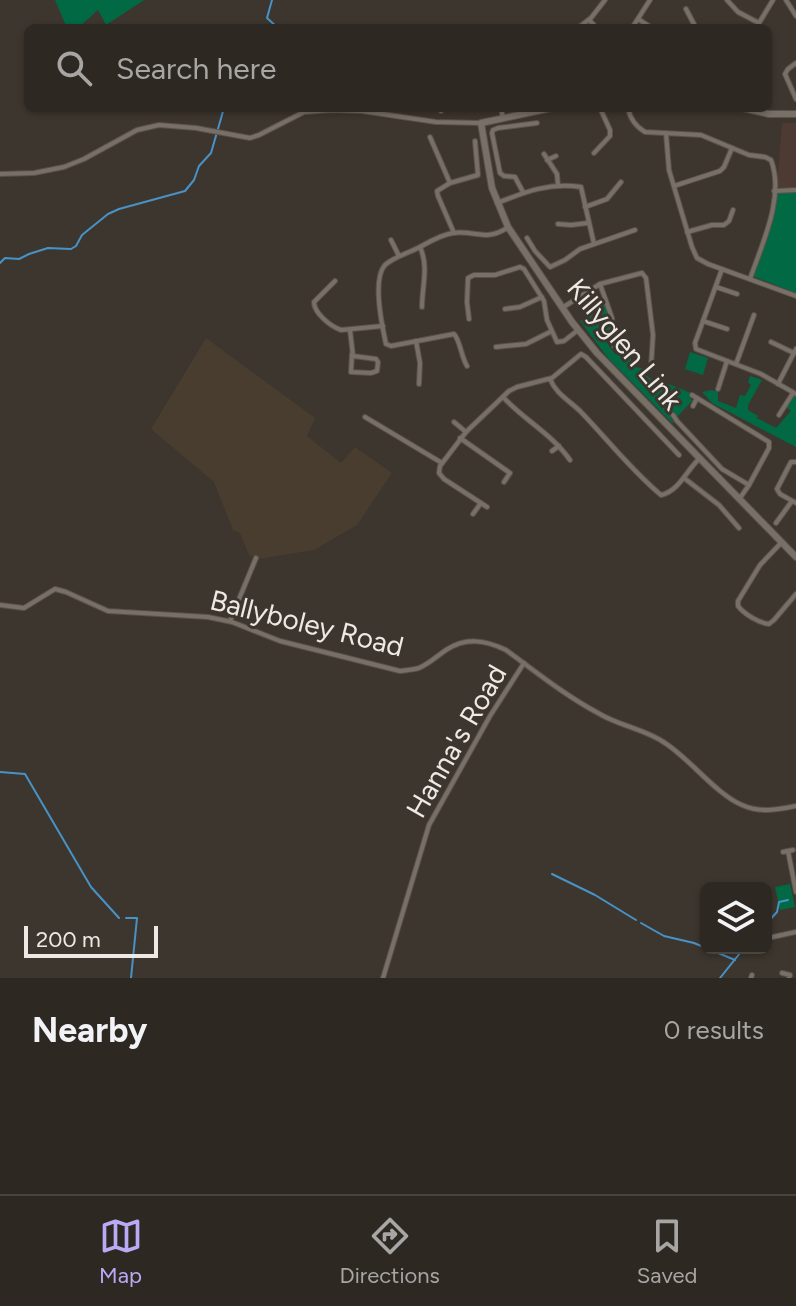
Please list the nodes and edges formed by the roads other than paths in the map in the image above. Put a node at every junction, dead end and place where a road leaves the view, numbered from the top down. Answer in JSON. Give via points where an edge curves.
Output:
{"nodes":[{"id":1,"x":605,"y":0,"type":"edge"},
{"id":2,"x":650,"y":0,"type":"edge"},
{"id":3,"x":727,"y":0,"type":"edge"},
{"id":4,"x":773,"y":0,"type":"edge"},
{"id":5,"x":786,"y":0,"type":"edge"},
{"id":6,"x":686,"y":9,"type":"dead end"},
{"id":7,"x":796,"y":16,"type":"edge"},
{"id":8,"x":638,"y":19,"type":"junction"},
{"id":9,"x":589,"y":20,"type":"junction"},
{"id":10,"x":584,"y":24,"type":"edge"},
{"id":11,"x":593,"y":24,"type":"edge"},
{"id":12,"x":635,"y":24,"type":"edge"},
{"id":13,"x":646,"y":24,"type":"edge"},
{"id":14,"x":694,"y":24,"type":"edge"},
{"id":15,"x":755,"y":24,"type":"edge"},
{"id":16,"x":759,"y":24,"type":"edge"},
{"id":17,"x":796,"y":63,"type":"edge"},
{"id":18,"x":796,"y":99,"type":"edge"},
{"id":19,"x":308,"y":112,"type":"edge"},
{"id":20,"x":368,"y":112,"type":"edge"},
{"id":21,"x":502,"y":112,"type":"edge"},
{"id":22,"x":526,"y":112,"type":"edge"},
{"id":23,"x":602,"y":112,"type":"edge"},
{"id":24,"x":629,"y":112,"type":"edge"},
{"id":25,"x":760,"y":112,"type":"edge"},
{"id":26,"x":796,"y":114,"type":"edge"},
{"id":27,"x":503,"y":118,"type":"junction"},
{"id":28,"x":481,"y":123,"type":"junction"},
{"id":29,"x":537,"y":123,"type":"dead end"},
{"id":30,"x":666,"y":133,"type":"junction"},
{"id":31,"x":430,"y":137,"type":"dead end"},
{"id":32,"x":475,"y":141,"type":"dead end"},
{"id":33,"x":732,"y":148,"type":"junction"},
{"id":34,"x":594,"y":153,"type":"dead end"},
{"id":35,"x":544,"y":154,"type":"dead end"},
{"id":36,"x":556,"y":156,"type":"dead end"},
{"id":37,"x":547,"y":160,"type":"junction"},
{"id":38,"x":0,"y":174,"type":"edge"},
{"id":39,"x":621,"y":182,"type":"dead end"},
{"id":40,"x":450,"y":183,"type":"junction"},
{"id":41,"x":558,"y":185,"type":"junction"},
{"id":42,"x":674,"y":186,"type":"junction"},
{"id":43,"x":796,"y":190,"type":"edge"},
{"id":44,"x":774,"y":191,"type":"junction"},
{"id":45,"x":523,"y":193,"type":"junction"},
{"id":46,"x":497,"y":204,"type":"junction"},
{"id":47,"x":585,"y":207,"type":"junction"},
{"id":48,"x":733,"y":210,"type":"dead end"},
{"id":49,"x":589,"y":223,"type":"junction"},
{"id":50,"x":558,"y":224,"type":"dead end"},
{"id":51,"x":508,"y":227,"type":"junction"},
{"id":52,"x":635,"y":230,"type":"dead end"},
{"id":53,"x":687,"y":232,"type":"junction"},
{"id":54,"x":454,"y":233,"type":"junction"},
{"id":55,"x":527,"y":238,"type":"dead end"},
{"id":56,"x":391,"y":240,"type":"dead end"},
{"id":57,"x":594,"y":244,"type":"junction"},
{"id":58,"x":420,"y":247,"type":"junction"},
{"id":59,"x":399,"y":256,"type":"junction"},
{"id":60,"x":722,"y":269,"type":"junction"},
{"id":61,"x":750,"y":279,"type":"junction"},
{"id":62,"x":335,"y":281,"type":"dead end"},
{"id":63,"x":600,"y":284,"type":"junction"},
{"id":64,"x":715,"y":286,"type":"junction"},
{"id":65,"x":737,"y":294,"type":"dead end"},
{"id":66,"x":796,"y":296,"type":"edge"},
{"id":67,"x":542,"y":297,"type":"junction"},
{"id":68,"x":422,"y":307,"type":"dead end"},
{"id":69,"x":562,"y":308,"type":"junction"},
{"id":70,"x":505,"y":309,"type":"dead end"},
{"id":71,"x":754,"y":315,"type":"dead end"},
{"id":72,"x":469,"y":319,"type":"dead end"},
{"id":73,"x":702,"y":321,"type":"junction"},
{"id":74,"x":383,"y":326,"type":"junction"},
{"id":75,"x":727,"y":329,"type":"dead end"},
{"id":76,"x":350,"y":330,"type":"junction"},
{"id":77,"x":578,"y":330,"type":"junction"},
{"id":78,"x":551,"y":331,"type":"junction"},
{"id":79,"x":416,"y":341,"type":"junction"},
{"id":80,"x":771,"y":342,"type":"dead end"},
{"id":81,"x":614,"y":346,"type":"dead end"},
{"id":82,"x":496,"y":347,"type":"dead end"},
{"id":83,"x":795,"y":351,"type":"edge"},
{"id":84,"x":352,"y":354,"type":"junction"},
{"id":85,"x":727,"y":361,"type":"junction"},
{"id":86,"x":736,"y":364,"type":"junction"},
{"id":87,"x":467,"y":366,"type":"dead end"},
{"id":88,"x":651,"y":367,"type":"dead end"},
{"id":89,"x":550,"y":379,"type":"junction"},
{"id":90,"x":419,"y":384,"type":"dead end"},
{"id":91,"x":778,"y":384,"type":"junction"},
{"id":92,"x":718,"y":389,"type":"dead end"},
{"id":93,"x":795,"y":394,"type":"edge"},
{"id":94,"x":505,"y":395,"type":"junction"},
{"id":95,"x":693,"y":406,"type":"dead end"},
{"id":96,"x":684,"y":414,"type":"dead end"},
{"id":97,"x":673,"y":415,"type":"dead end"},
{"id":98,"x":779,"y":415,"type":"dead end"},
{"id":99,"x":365,"y":417,"type":"dead end"},
{"id":100,"x":677,"y":421,"type":"junction"},
{"id":101,"x":454,"y":422,"type":"dead end"},
{"id":102,"x":466,"y":432,"type":"junction"},
{"id":103,"x":460,"y":438,"type":"junction"},
{"id":104,"x":559,"y":446,"type":"junction"},
{"id":105,"x":552,"y":451,"type":"dead end"},
{"id":106,"x":679,"y":455,"type":"dead end"},
{"id":107,"x":699,"y":459,"type":"junction"},
{"id":108,"x":570,"y":460,"type":"dead end"},
{"id":109,"x":796,"y":462,"type":"edge"},
{"id":110,"x":442,"y":463,"type":"junction"},
{"id":111,"x":684,"y":478,"type":"junction"},
{"id":112,"x":504,"y":482,"type":"dead end"},
{"id":113,"x":749,"y":485,"type":"junction"},
{"id":114,"x":738,"y":499,"type":"junction"},
{"id":115,"x":794,"y":502,"type":"edge"},
{"id":116,"x":481,"y":503,"type":"junction"},
{"id":117,"x":487,"y":507,"type":"dead end"},
{"id":118,"x":473,"y":514,"type":"dead end"},
{"id":119,"x":776,"y":523,"type":"dead end"},
{"id":120,"x":739,"y":528,"type":"dead end"},
{"id":121,"x":781,"y":543,"type":"junction"},
{"id":122,"x":796,"y":557,"type":"edge"},
{"id":123,"x":256,"y":558,"type":"dead end"},
{"id":124,"x":796,"y":594,"type":"edge"},
{"id":125,"x":0,"y":605,"type":"edge"},
{"id":126,"x":230,"y":621,"type":"junction"},
{"id":127,"x":524,"y":663,"type":"junction"},
{"id":128,"x":796,"y":806,"type":"edge"},
{"id":129,"x":788,"y":851,"type":"dead end"},
{"id":130,"x":796,"y":890,"type":"edge"},
{"id":131,"x":796,"y":932,"type":"edge"},
{"id":132,"x":772,"y":938,"type":"edge"},
{"id":133,"x":782,"y":973,"type":"dead end"},
{"id":134,"x":383,"y":978,"type":"edge"},
{"id":135,"x":789,"y":978,"type":"edge"}],
"edges":[{"from":1,"to":9,"type":"street"},
{"from":2,"to":8,"type":"street"},
{"from":3,"to":15,"type":"street"},
{"from":4,"to":16,"type":"street"},
{"from":5,"to":7,"type":"street"},
{"from":6,"to":14,"type":"street"},
{"from":8,"to":12,"type":"street"},
{"from":8,"to":13,"type":"street"},
{"from":9,"to":10,"type":"street"},
{"from":9,"to":11,"type":"street"},
{"from":17,"to":18,"type":"street","via":[[785,74]]},
{"from":19,"to":38,"type":"street","via":[[254,137],[151,126],[64,167]]},
{"from":20,"to":28,"type":"street"},
{"from":21,"to":27,"type":"street"},
{"from":22,"to":27,"type":"street"},
{"from":23,"to":34,"type":"street","via":[[610,136]]},
{"from":24,"to":30,"type":"street","via":[[642,130]]},
{"from":25,"to":26,"type":"street"},
{"from":27,"to":28,"type":"street"},
{"from":28,"to":46,"type":"street","name":"Killyglen Link"},
{"from":29,"to":45,"type":"street","via":[[492,133],[500,173],[515,177]]},
{"from":30,"to":33,"type":"street","via":[[701,135]]},
{"from":30,"to":42,"type":"street"},
{"from":31,"to":40,"type":"street"},
{"from":32,"to":40,"type":"street","via":[[478,175]]},
{"from":33,"to":42,"type":"street","via":[[720,171]]},
{"from":33,"to":44,"type":"street","via":[[771,160]]},
{"from":35,"to":37,"type":"street"},
{"from":36,"to":37,"type":"street"},
{"from":37,"to":41,"type":"street"},
{"from":39,"to":47,"type":"street","via":[[607,199]]},
{"from":40,"to":54,"type":"street","via":[[437,193]]},
{"from":41,"to":45,"type":"street"},
{"from":41,"to":47,"type":"street","via":[[581,187]]},
{"from":42,"to":53,"type":"street"},
{"from":43,"to":44,"type":"street"},
{"from":44,"to":61,"type":"street","via":[[771,218]]},
{"from":45,"to":46,"type":"street"},
{"from":46,"to":51,"type":"street","name":"Killyglen Link"},
{"from":47,"to":49,"type":"street"},
{"from":48,"to":53,"type":"street","via":[[724,225]]},
{"from":49,"to":50,"type":"street"},
{"from":49,"to":57,"type":"street"},
{"from":51,"to":54,"type":"street","via":[[488,236]]},
{"from":51,"to":69,"type":"street","name":"Killyglen Link"},
{"from":52,"to":57,"type":"street"},
{"from":53,"to":60,"type":"street","via":[[697,258]]},
{"from":54,"to":58,"type":"street"},
{"from":55,"to":57,"type":"street","via":[[550,267]]},
{"from":56,"to":59,"type":"street"},
{"from":58,"to":59,"type":"street"},
{"from":58,"to":68,"type":"street","via":[[426,268]]},
{"from":59,"to":74,"type":"street","via":[[379,277]]},
{"from":60,"to":61,"type":"street"},
{"from":60,"to":64,"type":"street"},
{"from":61,"to":66,"type":"street"},
{"from":62,"to":76,"type":"street","via":[[313,307],[336,328]]},
{"from":63,"to":69,"type":"street"},
{"from":63,"to":81,"type":"street","via":[[612,318]]},
{"from":63,"to":88,"type":"street","via":[[639,272],[645,275],[653,335]]},
{"from":64,"to":65,"type":"street"},
{"from":64,"to":73,"type":"street"},
{"from":67,"to":70,"type":"street"},
{"from":67,"to":72,"type":"street","via":[[520,267],[472,276],[467,282]]},
{"from":67,"to":78,"type":"street"},
{"from":69,"to":77,"type":"street","name":"Killyglen Link"},
{"from":71,"to":86,"type":"street"},
{"from":73,"to":75,"type":"street"},
{"from":73,"to":85,"type":"street","via":[[695,347]]},
{"from":74,"to":76,"type":"street"},
{"from":74,"to":79,"type":"street","via":[[388,346]]},
{"from":76,"to":84,"type":"street"},
{"from":77,"to":78,"type":"street","via":[[560,343]]},
{"from":77,"to":107,"type":"street","name":"Killyglen Link"},
{"from":78,"to":82,"type":"street","via":[[526,344]]},
{"from":79,"to":87,"type":"street","via":[[454,334]]},
{"from":79,"to":90,"type":"street"},
{"from":80,"to":83,"type":"street"},
{"from":83,"to":91,"type":"street"},
{"from":84,"to":84,"type":"street","via":[[377,360],[377,371],[351,372]]},
{"from":85,"to":86,"type":"street"},
{"from":85,"to":92,"type":"street"},
{"from":86,"to":91,"type":"street"},
{"from":89,"to":94,"type":"street"},
{"from":89,"to":106,"type":"street","via":[[583,354]]},
{"from":89,"to":111,"type":"street","via":[[659,494],[667,494]]},
{"from":91,"to":93,"type":"street"},
{"from":93,"to":98,"type":"street"},
{"from":94,"to":102,"type":"street"},
{"from":94,"to":104,"type":"street"},
{"from":95,"to":113,"type":"street","via":[[695,396],[769,441]]},
{"from":96,"to":100,"type":"street"},
{"from":97,"to":100,"type":"street"},
{"from":99,"to":110,"type":"street"},
{"from":100,"to":113,"type":"street","via":[[724,471]]},
{"from":101,"to":102,"type":"street"},
{"from":102,"to":103,"type":"street"},
{"from":103,"to":110,"type":"street"},
{"from":103,"to":112,"type":"street","via":[[510,473]]},
{"from":104,"to":105,"type":"street"},
{"from":104,"to":108,"type":"street"},
{"from":107,"to":111,"type":"street"},
{"from":107,"to":114,"type":"street","name":"Killyglen Link"},
{"from":109,"to":115,"type":"street","via":[[791,462],[777,489]]},
{"from":110,"to":116,"type":"street","via":[[439,473],[444,479]]},
{"from":111,"to":120,"type":"street","via":[[721,506]]},
{"from":113,"to":114,"type":"street"},
{"from":114,"to":121,"type":"street","name":"Killyglen Link"},
{"from":115,"to":119,"type":"street"},
{"from":116,"to":117,"type":"street"},
{"from":116,"to":118,"type":"street"},
{"from":121,"to":122,"type":"street","name":"Killyglen Link"},
{"from":121,"to":124,"type":"street","via":[[760,565],[738,606],[768,624]]},
{"from":123,"to":126,"type":"street"},
{"from":125,"to":126,"type":"street","name":"Ballyboley Road","via":[[24,608],[55,589],[108,611]]},
{"from":126,"to":127,"type":"street","name":"Ballyboley Road","via":[[280,641],[400,671],[472,640],[494,644]]},
{"from":127,"to":128,"type":"street","name":"Ballyboley Road","via":[[597,713],[668,744],[732,801],[776,812]]},
{"from":127,"to":134,"type":"street","name":"Hanna's Road","via":[[429,825]]},
{"from":129,"to":130,"type":"street"},
{"from":131,"to":132,"type":"street"},
{"from":133,"to":135,"type":"street"}]}
